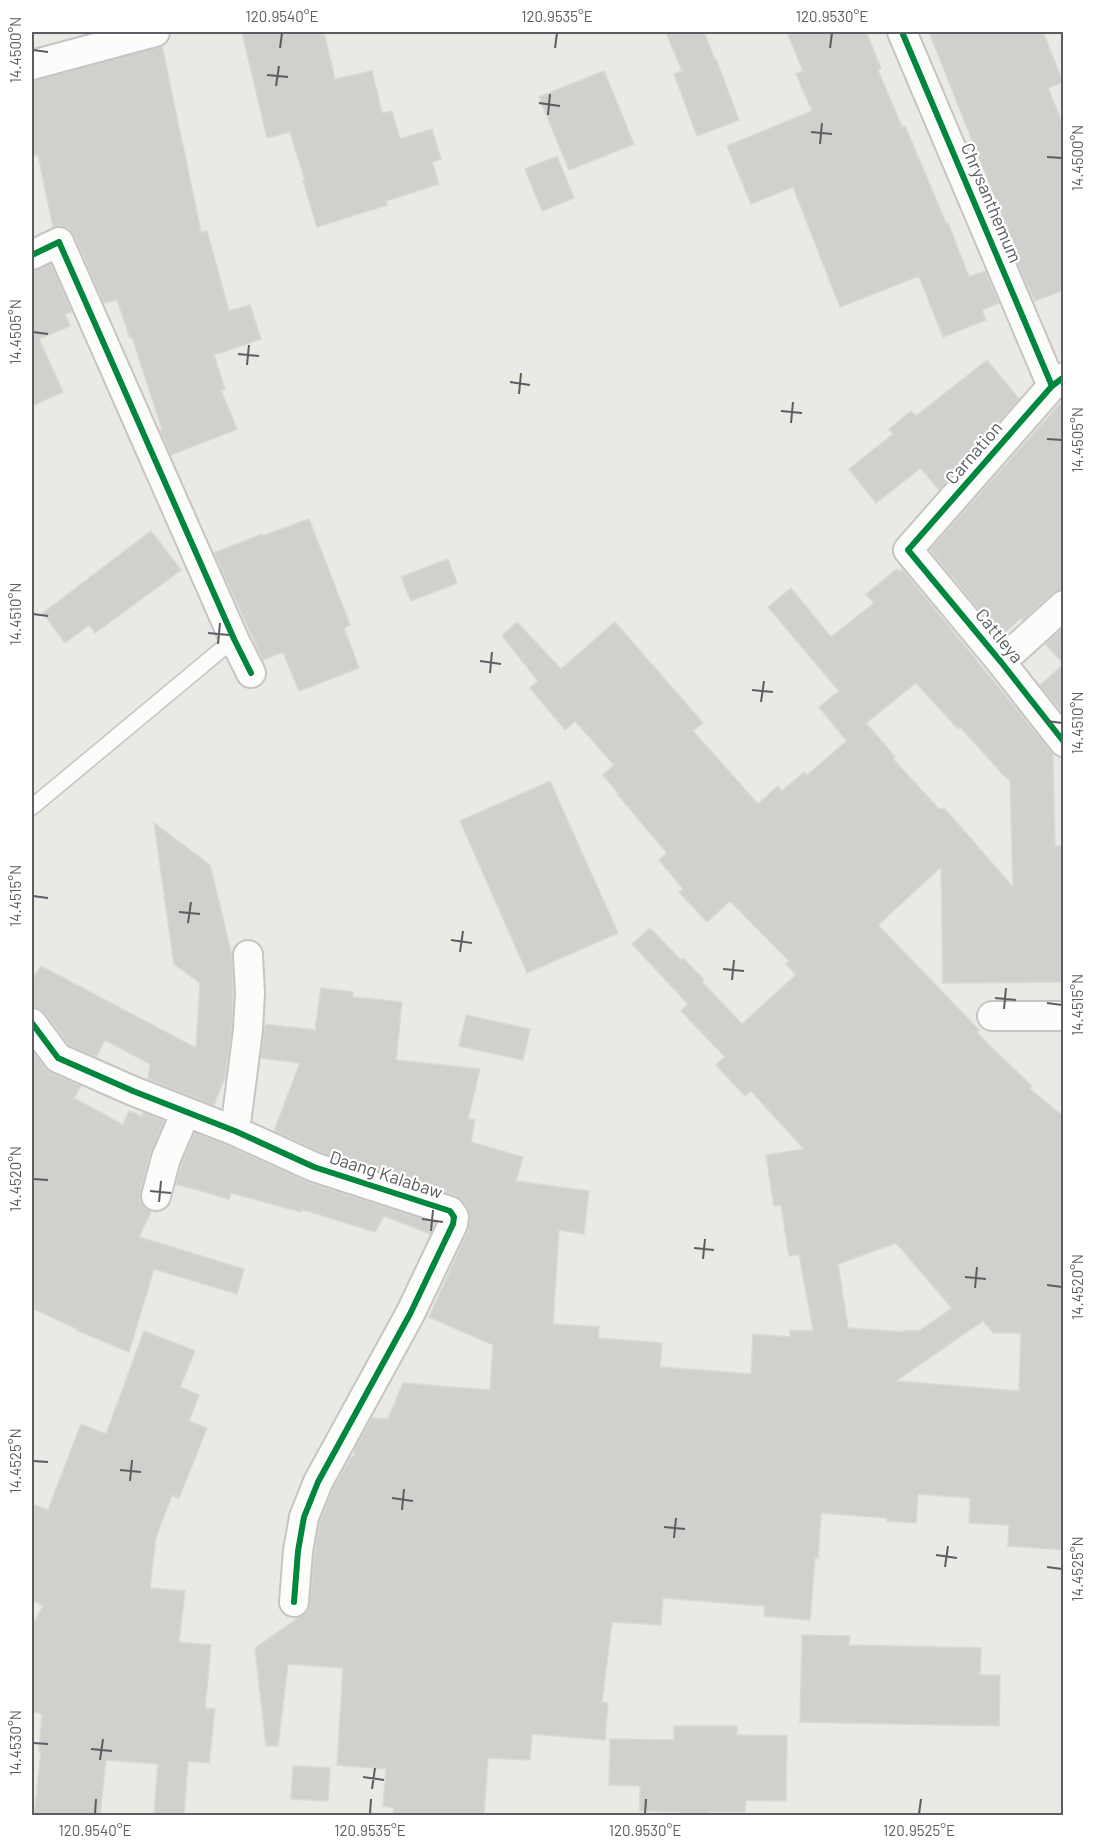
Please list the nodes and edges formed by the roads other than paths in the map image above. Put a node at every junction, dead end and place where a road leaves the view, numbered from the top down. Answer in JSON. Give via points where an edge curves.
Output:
{"nodes":[{"id":1,"x":155,"y":32,"type":"edge"},
{"id":2,"x":902,"y":32,"type":"edge"},
{"id":3,"x":32,"y":65,"type":"edge"},
{"id":4,"x":32,"y":255,"type":"edge"},
{"id":5,"x":1058,"y":382,"type":"edge"},
{"id":6,"x":908,"y":550,"type":"joint"},
{"id":7,"x":1064,"y":605,"type":"edge"},
{"id":8,"x":234,"y":639,"type":"junction"},
{"id":9,"x":1001,"y":662,"type":"junction"},
{"id":10,"x":250,"y":673,"type":"dead end"},
{"id":11,"x":1064,"y":742,"type":"edge"},
{"id":12,"x":32,"y":807,"type":"edge"},
{"id":13,"x":248,"y":955,"type":"dead end"},
{"id":14,"x":992,"y":1016,"type":"dead end"},
{"id":15,"x":1064,"y":1016,"type":"edge"},
{"id":16,"x":32,"y":1023,"type":"edge"},
{"id":17,"x":186,"y":1112,"type":"junction"},
{"id":18,"x":235,"y":1131,"type":"junction"},
{"id":19,"x":156,"y":1196,"type":"dead end"},
{"id":20,"x":294,"y":1602,"type":"dead end"}],
"edges":[{"from":1,"to":3,"type":"street"},
{"from":2,"to":5,"type":"street","name":"Chrysanthemum"},
{"from":4,"to":8,"type":"street","via":[[59,242]]},
{"from":5,"to":6,"type":"street","name":"Carnation"},
{"from":6,"to":9,"type":"street","name":"Cattleya"},
{"from":7,"to":9,"type":"street"},
{"from":8,"to":10,"type":"street"},
{"from":8,"to":12,"type":"lane"},
{"from":9,"to":11,"type":"street","name":"Cattleya"},
{"from":13,"to":18,"type":"street","via":[[248,1030]]},
{"from":14,"to":15,"type":"street"},
{"from":16,"to":17,"type":"street","name":"Daang Kalabaw","via":[[58,1058]]},
{"from":17,"to":18,"type":"street","name":"Daang Kalabaw"},
{"from":17,"to":19,"type":"street","via":[[166,1158]]},
{"from":18,"to":20,"type":"street","name":"Daang Kalabaw","via":[[314,1167],[450,1211],[454,1217],[410,1314],[318,1482],[304,1517]]}]}
